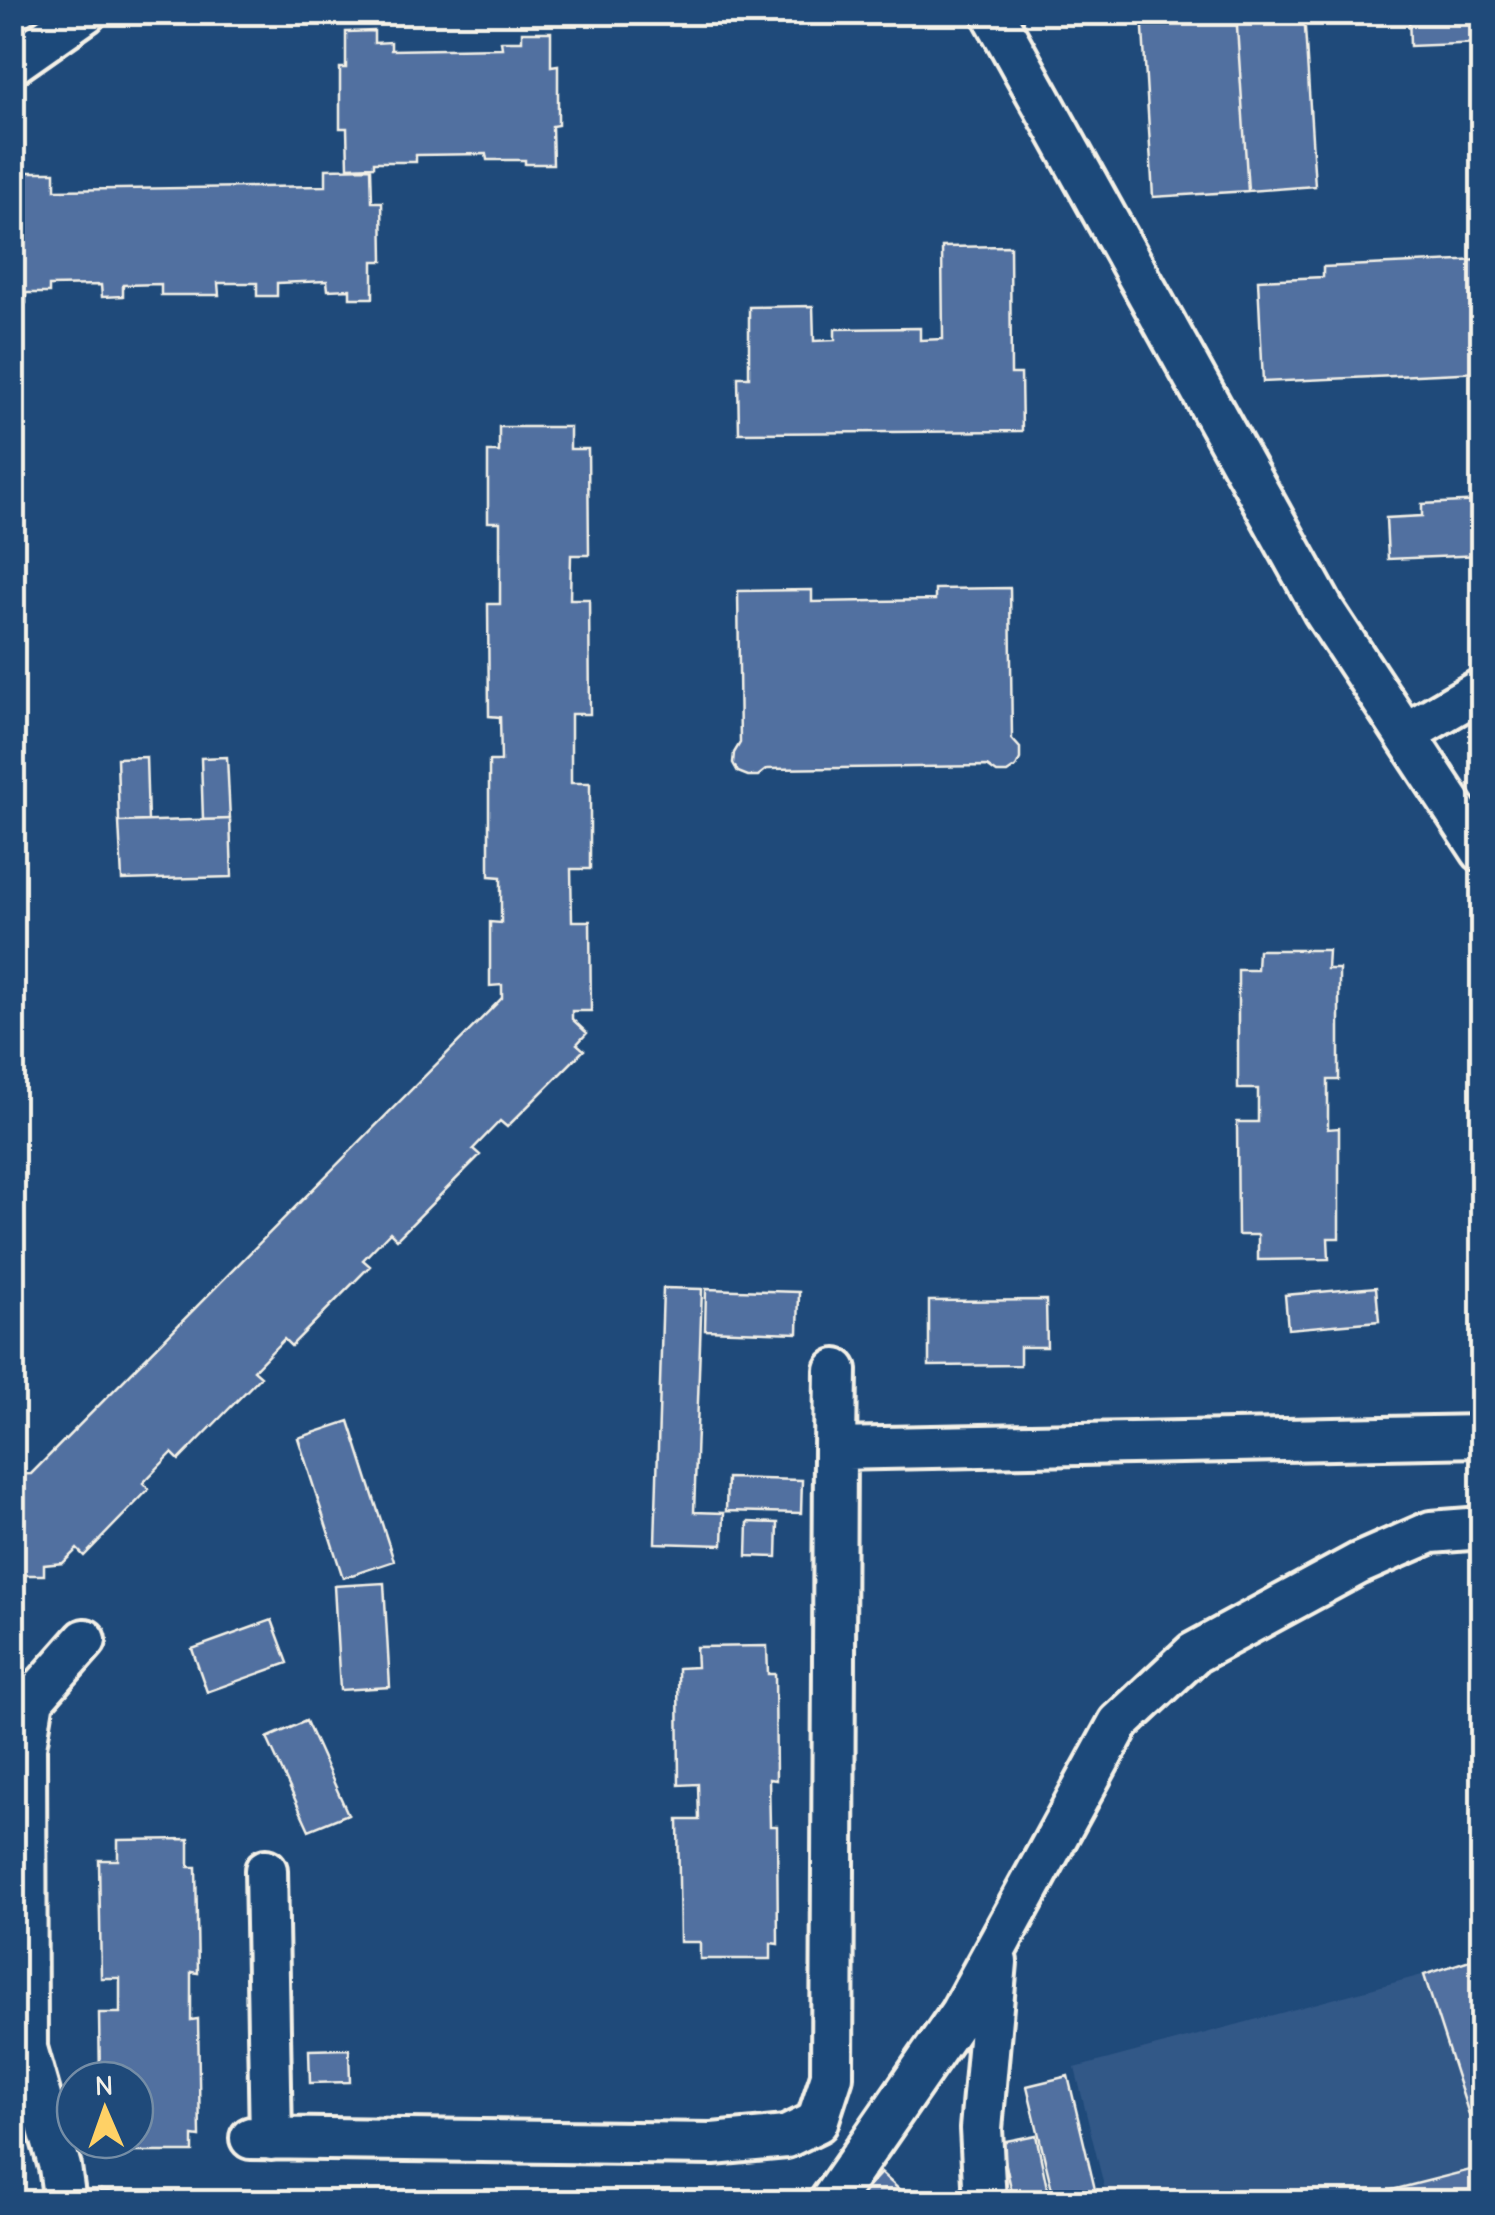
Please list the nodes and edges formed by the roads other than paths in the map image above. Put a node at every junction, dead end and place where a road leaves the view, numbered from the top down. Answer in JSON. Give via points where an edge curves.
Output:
{"nodes":[{"id":1,"x":86,"y":12,"type":"edge"},
{"id":2,"x":992,"y":12,"type":"edge"},
{"id":3,"x":12,"y":64,"type":"edge"},
{"id":4,"x":1482,"y":689,"type":"edge"},
{"id":5,"x":1405,"y":734,"type":"junction"},
{"id":6,"x":1482,"y":851,"type":"edge"},
{"id":7,"x":836,"y":1370,"type":"dead end"},
{"id":8,"x":1482,"y":1436,"type":"edge"},
{"id":9,"x":835,"y":1449,"type":"junction"},
{"id":10,"x":1482,"y":1528,"type":"edge"},
{"id":11,"x":85,"y":1640,"type":"dead end"},
{"id":12,"x":266,"y":1870,"type":"dead end"},
{"id":13,"x":998,"y":1943,"type":"junction"},
{"id":14,"x":66,"y":2202,"type":"edge"},
{"id":15,"x":830,"y":2202,"type":"edge"},
{"id":16,"x":985,"y":2202,"type":"edge"}],
"edges":[{"from":1,"to":3,"type":"street"},
{"from":2,"to":5,"type":"street","via":[[1324,612]]},
{"from":4,"to":5,"type":"street"},
{"from":5,"to":6,"type":"street"},
{"from":7,"to":9,"type":"street"},
{"from":8,"to":9,"type":"street"},
{"from":9,"to":12,"type":"street","via":[[832,2076],[817,2122],[786,2137],[713,2144],[262,2139]]},
{"from":10,"to":13,"type":"street","via":[[1432,1532],[1358,1564],[1194,1653],[1119,1723]]},
{"from":11,"to":14,"type":"street","via":[[33,1699],[25,1747],[26,2048]]},
{"from":13,"to":15,"type":"street","via":[[960,2014]]},
{"from":13,"to":16,"type":"street","via":[[982,2129]]}]}
